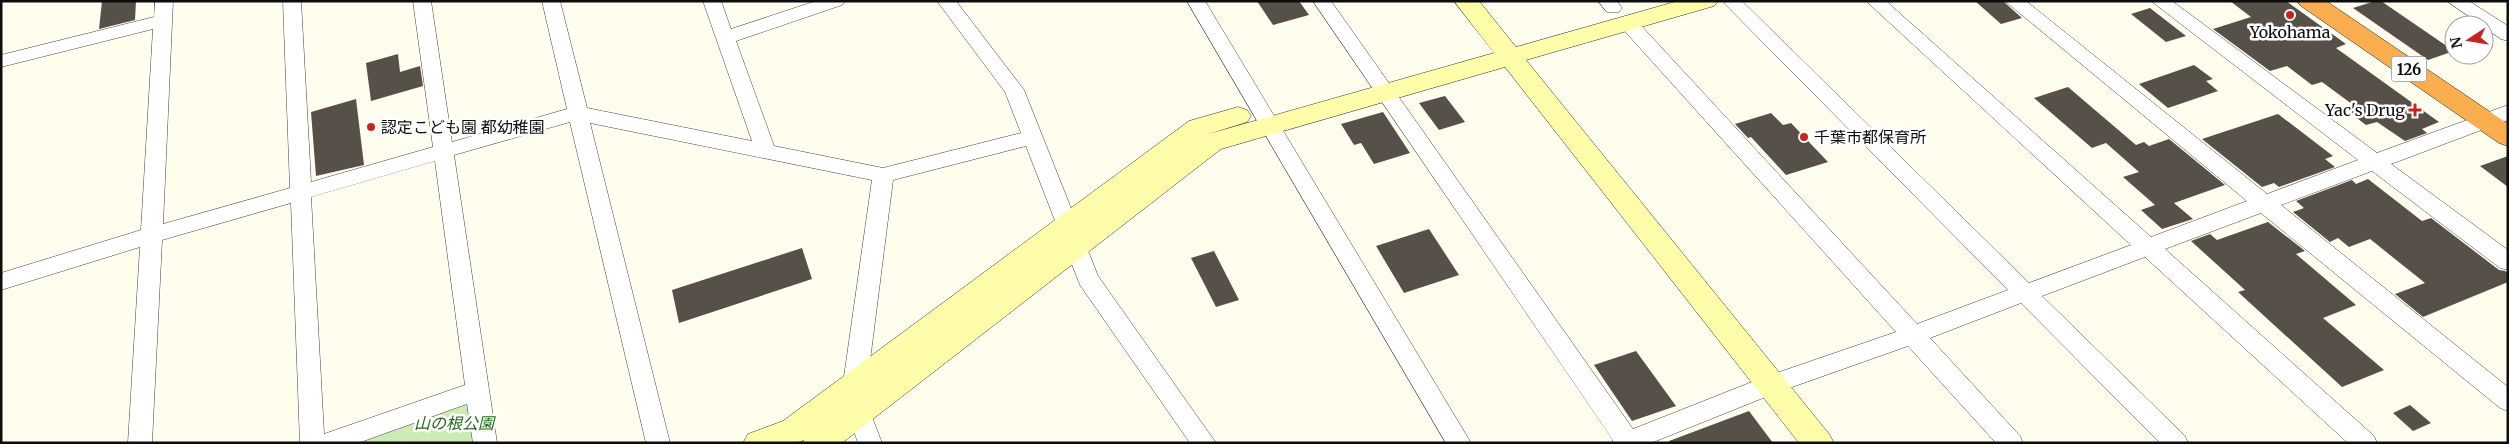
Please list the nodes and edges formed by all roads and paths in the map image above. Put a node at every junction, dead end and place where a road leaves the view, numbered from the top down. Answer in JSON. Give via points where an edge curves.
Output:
{"nodes":[{"id":1,"x":292,"y":1,"type":"edge"},
{"id":2,"x":422,"y":1,"type":"edge"},
{"id":3,"x":552,"y":1,"type":"edge"},
{"id":4,"x":712,"y":1,"type":"edge"},
{"id":5,"x":836,"y":1,"type":"edge"},
{"id":6,"x":946,"y":1,"type":"edge"},
{"id":7,"x":1196,"y":1,"type":"edge"},
{"id":8,"x":1322,"y":1,"type":"edge"},
{"id":9,"x":1466,"y":1,"type":"edge"},
{"id":10,"x":1706,"y":1,"type":"edge"},
{"id":11,"x":1731,"y":1,"type":"edge"},
{"id":12,"x":1876,"y":1,"type":"edge"},
{"id":13,"x":2014,"y":1,"type":"edge"},
{"id":14,"x":2160,"y":1,"type":"edge"},
{"id":15,"x":2309,"y":1,"type":"edge"},
{"id":16,"x":2456,"y":1,"type":"edge"},
{"id":17,"x":1621,"y":8,"type":"edge"},
{"id":18,"x":163,"y":11,"type":"edge"},
{"id":19,"x":2508,"y":35,"type":"edge"},
{"id":20,"x":725,"y":38,"type":"junction"},
{"id":21,"x":1504,"y":48,"type":"junction"},
{"id":22,"x":1,"y":61,"type":"edge"},
{"id":23,"x":1380,"y":85,"type":"junction"},
{"id":24,"x":2508,"y":112,"type":"edge"},
{"id":25,"x":577,"y":113,"type":"junction"},
{"id":26,"x":1265,"y":117,"type":"junction"},
{"id":27,"x":2484,"y":121,"type":"junction"},
{"id":28,"x":1032,"y":137,"type":"junction"},
{"id":29,"x":2508,"y":137,"type":"edge"},
{"id":30,"x":765,"y":150,"type":"junction"},
{"id":31,"x":443,"y":152,"type":"junction"},
{"id":32,"x":2374,"y":163,"type":"junction"},
{"id":33,"x":883,"y":175,"type":"junction"},
{"id":34,"x":301,"y":192,"type":"junction"},
{"id":35,"x":2262,"y":203,"type":"junction"},
{"id":36,"x":151,"y":236,"type":"junction"},
{"id":37,"x":1070,"y":236,"type":"junction"},
{"id":38,"x":2147,"y":247,"type":"junction"},
{"id":39,"x":2508,"y":262,"type":"edge"},
{"id":40,"x":1,"y":282,"type":"edge"},
{"id":41,"x":2025,"y":293,"type":"junction"},
{"id":42,"x":1913,"y":335,"type":"junction"},
{"id":43,"x":855,"y":384,"type":"junction"},
{"id":44,"x":1770,"y":385,"type":"junction"},
{"id":45,"x":478,"y":390,"type":"junction"},
{"id":46,"x":2508,"y":401,"type":"edge"},
{"id":47,"x":859,"y":411,"type":"junction"},
{"id":48,"x":1627,"y":442,"type":"edge"},
{"id":49,"x":140,"y":443,"type":"edge"},
{"id":50,"x":312,"y":443,"type":"edge"},
{"id":51,"x":328,"y":443,"type":"edge"},
{"id":52,"x":485,"y":443,"type":"edge"},
{"id":53,"x":658,"y":443,"type":"edge"},
{"id":54,"x":759,"y":443,"type":"edge"},
{"id":55,"x":818,"y":443,"type":"edge"},
{"id":56,"x":870,"y":443,"type":"edge"},
{"id":57,"x":1204,"y":443,"type":"edge"},
{"id":58,"x":1459,"y":443,"type":"edge"},
{"id":59,"x":1818,"y":443,"type":"edge"},
{"id":60,"x":2011,"y":443,"type":"edge"},
{"id":61,"x":2176,"y":443,"type":"edge"},
{"id":62,"x":2365,"y":443,"type":"edge"}],
"edges":[{"from":1,"to":34,"type":"street"},
{"from":2,"to":31,"type":"street"},
{"from":3,"to":25,"type":"street"},
{"from":4,"to":20,"type":"street"},
{"from":5,"to":20,"type":"street"},
{"from":6,"to":28,"type":"street","via":[[1014,90]]},
{"from":7,"to":26,"type":"street"},
{"from":8,"to":23,"type":"street"},
{"from":9,"to":21,"type":"street"},
{"from":10,"to":17,"type":"street"},
{"from":11,"to":41,"type":"street"},
{"from":12,"to":38,"type":"street"},
{"from":13,"to":35,"type":"street"},
{"from":14,"to":32,"type":"street"},
{"from":15,"to":27,"type":"highway","number":"126"},
{"from":16,"to":19,"type":"street"},
{"from":17,"to":21,"type":"street"},
{"from":17,"to":42,"type":"street"},
{"from":18,"to":22,"type":"street"},
{"from":18,"to":36,"type":"street"},
{"from":20,"to":30,"type":"street"},
{"from":21,"to":23,"type":"street"},
{"from":21,"to":44,"type":"street"},
{"from":23,"to":26,"type":"street"},
{"from":23,"to":48,"type":"street"},
{"from":24,"to":27,"type":"street"},
{"from":25,"to":30,"type":"street"},
{"from":25,"to":31,"type":"street"},
{"from":25,"to":53,"type":"street"},
{"from":26,"to":37,"type":"street","via":[[1198,127]]},
{"from":26,"to":58,"type":"street"},
{"from":27,"to":29,"type":"highway","number":"126"},
{"from":27,"to":32,"type":"street"},
{"from":28,"to":33,"type":"street"},
{"from":28,"to":37,"type":"street"},
{"from":30,"to":33,"type":"street"},
{"from":31,"to":34,"type":"street"},
{"from":31,"to":45,"type":"street"},
{"from":32,"to":35,"type":"street"},
{"from":32,"to":39,"type":"street"},
{"from":33,"to":43,"type":"street"},
{"from":34,"to":36,"type":"street"},
{"from":34,"to":50,"type":"street"},
{"from":35,"to":38,"type":"street"},
{"from":35,"to":46,"type":"street"},
{"from":36,"to":40,"type":"street"},
{"from":36,"to":49,"type":"street"},
{"from":37,"to":43,"type":"street"},
{"from":37,"to":47,"type":"street"},
{"from":37,"to":57,"type":"street","via":[[1088,279]]},
{"from":38,"to":41,"type":"street"},
{"from":38,"to":62,"type":"street"},
{"from":41,"to":42,"type":"street"},
{"from":41,"to":61,"type":"street"},
{"from":42,"to":44,"type":"street"},
{"from":42,"to":60,"type":"street"},
{"from":43,"to":54,"type":"street","via":[[794,430]]},
{"from":44,"to":48,"type":"street"},
{"from":44,"to":59,"type":"street"},
{"from":45,"to":51,"type":"street"},
{"from":45,"to":52,"type":"street"},
{"from":47,"to":55,"type":"street"},
{"from":47,"to":56,"type":"street"}]}
